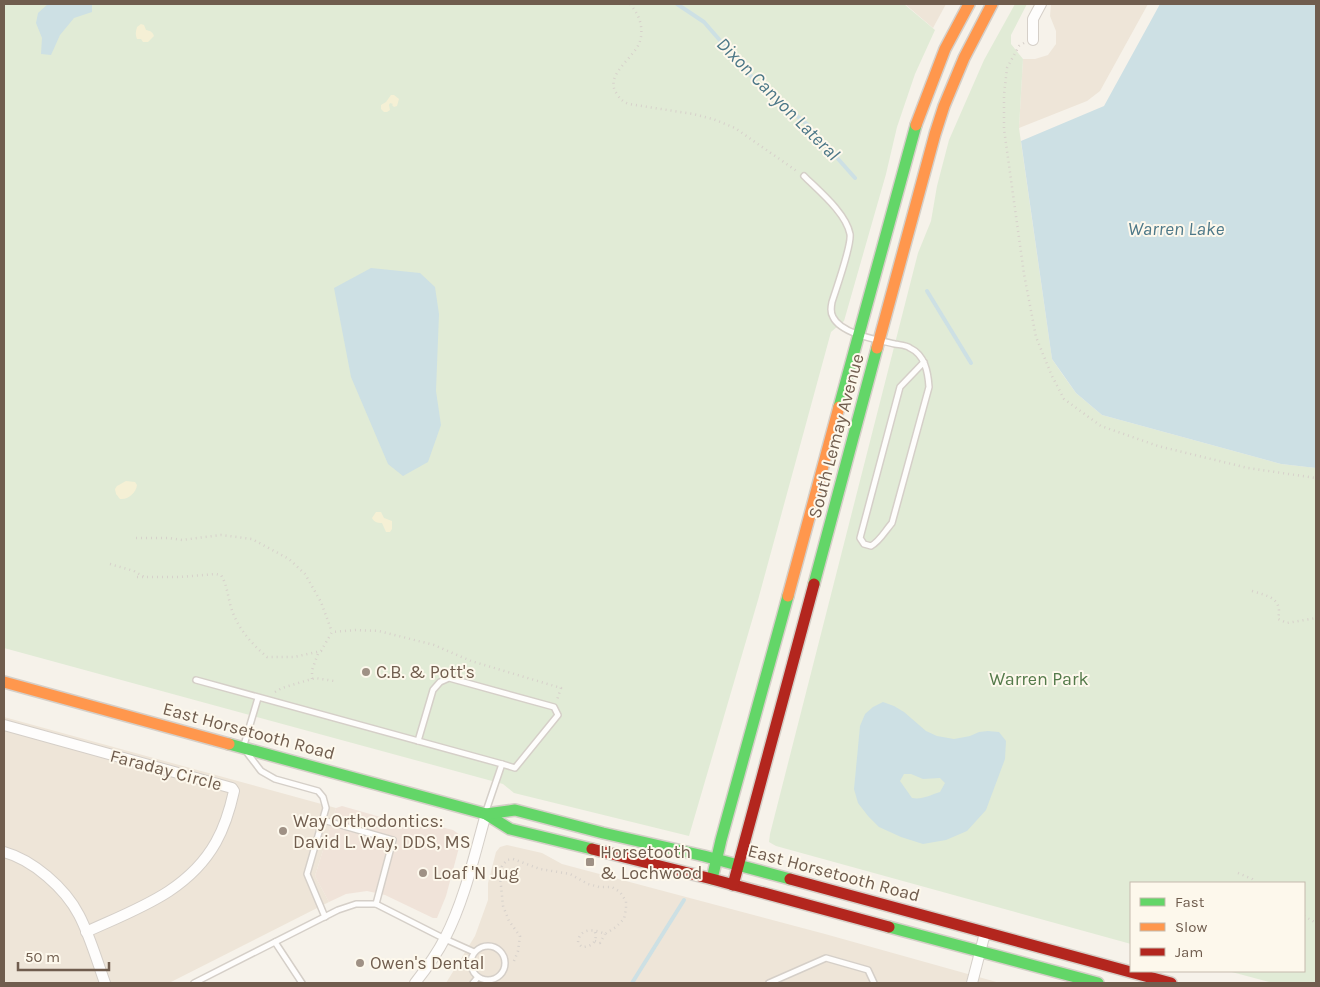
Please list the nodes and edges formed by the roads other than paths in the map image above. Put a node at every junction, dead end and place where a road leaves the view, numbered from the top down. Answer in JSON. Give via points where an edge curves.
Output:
{"nodes":[{"id":1,"x":969,"y":4,"type":"edge"},
{"id":2,"x":992,"y":4,"type":"edge"},
{"id":3,"x":1041,"y":4,"type":"edge"},
{"id":4,"x":1033,"y":40,"type":"road end"},
{"id":5,"x":804,"y":176,"type":"road end"},
{"id":6,"x":859,"y":334,"type":"junction"},
{"id":7,"x":881,"y":340,"type":"junction"},
{"id":8,"x":924,"y":362,"type":"junction"},
{"id":9,"x":196,"y":680,"type":"dead end"},
{"id":10,"x":4,"y":682,"type":"edge"},
{"id":11,"x":260,"y":698,"type":"junction"},
{"id":12,"x":4,"y":725,"type":"edge"},
{"id":13,"x":418,"y":741,"type":"junction"},
{"id":14,"x":243,"y":747,"type":"junction"},
{"id":15,"x":502,"y":764,"type":"junction"},
{"id":16,"x":486,"y":814,"type":"junction"},
{"id":17,"x":323,"y":820,"type":"junction"},
{"id":18,"x":4,"y":852,"type":"edge"},
{"id":19,"x":717,"y":859,"type":"junction"},
{"id":20,"x":738,"y":865,"type":"junction"},
{"id":21,"x":712,"y":879,"type":"junction"},
{"id":22,"x":733,"y":885,"type":"junction"},
{"id":23,"x":376,"y":904,"type":"junction"},
{"id":24,"x":325,"y":916,"type":"junction"},
{"id":25,"x":86,"y":932,"type":"junction"},
{"id":26,"x":985,"y":933,"type":"junction"},
{"id":27,"x":445,"y":939,"type":"junction"},
{"id":28,"x":275,"y":942,"type":"junction"},
{"id":29,"x":474,"y":952,"type":"junction"},
{"id":30,"x":981,"y":952,"type":"junction"},
{"id":31,"x":1130,"y":972,"type":"edge"},
{"id":32,"x":1130,"y":972,"type":"edge"},
{"id":33,"x":478,"y":977,"type":"junction"},
{"id":34,"x":104,"y":983,"type":"edge"},
{"id":35,"x":194,"y":983,"type":"edge"},
{"id":36,"x":302,"y":983,"type":"edge"},
{"id":37,"x":415,"y":983,"type":"edge"},
{"id":38,"x":473,"y":983,"type":"edge"},
{"id":39,"x":769,"y":983,"type":"edge"},
{"id":40,"x":874,"y":983,"type":"edge"},
{"id":41,"x":972,"y":983,"type":"edge"},
{"id":42,"x":1098,"y":983,"type":"edge"},
{"id":43,"x":1171,"y":983,"type":"edge"}],
"edges":[{"from":1,"to":6,"type":"main road","name":"South Lemay Avenue","via":[[945,49],[925,99]]},
{"from":2,"to":7,"type":"main road","name":"South Lemay Avenue","via":[[944,106]]},
{"from":3,"to":4,"type":"street","via":[[1033,20]]},
{"from":5,"to":6,"type":"lane","via":[[831,202],[851,236],[830,309],[832,317],[844,329]]},
{"from":6,"to":7,"type":"lane"},
{"from":6,"to":19,"type":"main road","name":"South Lemay Avenue"},
{"from":7,"to":8,"type":"lane","via":[[910,347]]},
{"from":7,"to":20,"type":"main road","name":"South Lemay Avenue"},
{"from":8,"to":8,"type":"lane","via":[[900,387],[860,538],[864,544],[871,546],[878,542],[892,523],[929,387]]},
{"from":9,"to":11,"type":"lane"},
{"from":10,"to":14,"type":"main road","name":"East Horsetooth Road"},
{"from":11,"to":13,"type":"lane"},
{"from":11,"to":14,"type":"lane"},
{"from":12,"to":25,"type":"street","name":"Faraday Circle","via":[[234,791],[216,842],[188,877],[156,899]]},
{"from":13,"to":15,"type":"lane"},
{"from":13,"to":15,"type":"lane","via":[[432,690],[449,678],[554,708],[558,715],[515,768]]},
{"from":14,"to":16,"type":"main road","name":"East Horsetooth Road"},
{"from":14,"to":17,"type":"lane","via":[[261,771],[275,779],[318,791],[326,808]]},
{"from":15,"to":16,"type":"lane"},
{"from":16,"to":19,"type":"main road","name":"East Horsetooth Road","via":[[515,810]]},
{"from":16,"to":21,"type":"main road","name":"East Horsetooth Road","via":[[510,829]]},
{"from":16,"to":27,"type":"street","via":[[458,910]]},
{"from":17,"to":23,"type":"lane","via":[[393,840]]},
{"from":17,"to":24,"type":"lane","via":[[307,874]]},
{"from":18,"to":25,"type":"street","via":[[41,871],[54,883],[70,901]]},
{"from":19,"to":20,"type":"main road","name":"East Horsetooth Road"},
{"from":19,"to":21,"type":"main road","name":"South Lemay Avenue"},
{"from":20,"to":22,"type":"main road","name":"South Lemay Avenue"},
{"from":20,"to":26,"type":"main road","name":"East Horsetooth Road"},
{"from":21,"to":22,"type":"main road","name":"East Horsetooth Road"},
{"from":22,"to":30,"type":"main road","name":"East Horsetooth Road"},
{"from":23,"to":24,"type":"lane","via":[[356,904]]},
{"from":23,"to":27,"type":"lane"},
{"from":24,"to":28,"type":"lane"},
{"from":25,"to":34,"type":"street"},
{"from":26,"to":30,"type":"street"},
{"from":26,"to":32,"type":"main road","name":"East Horsetooth Road"},
{"from":27,"to":29,"type":"lane"},
{"from":27,"to":37,"type":"street"},
{"from":28,"to":35,"type":"lane"},
{"from":28,"to":36,"type":"lane"},
{"from":29,"to":33,"type":"lane","via":[[471,963]]},
{"from":29,"to":33,"type":"lane","via":[[489,946],[500,950],[505,960],[503,971],[495,979]]},
{"from":30,"to":41,"type":"street"},
{"from":30,"to":42,"type":"main road","name":"East Horsetooth Road"},
{"from":31,"to":43,"type":"main road","name":"East Horsetooth Road"},
{"from":33,"to":38,"type":"lane"},
{"from":39,"to":40,"type":"lane","via":[[826,958],[868,970]]}]}
